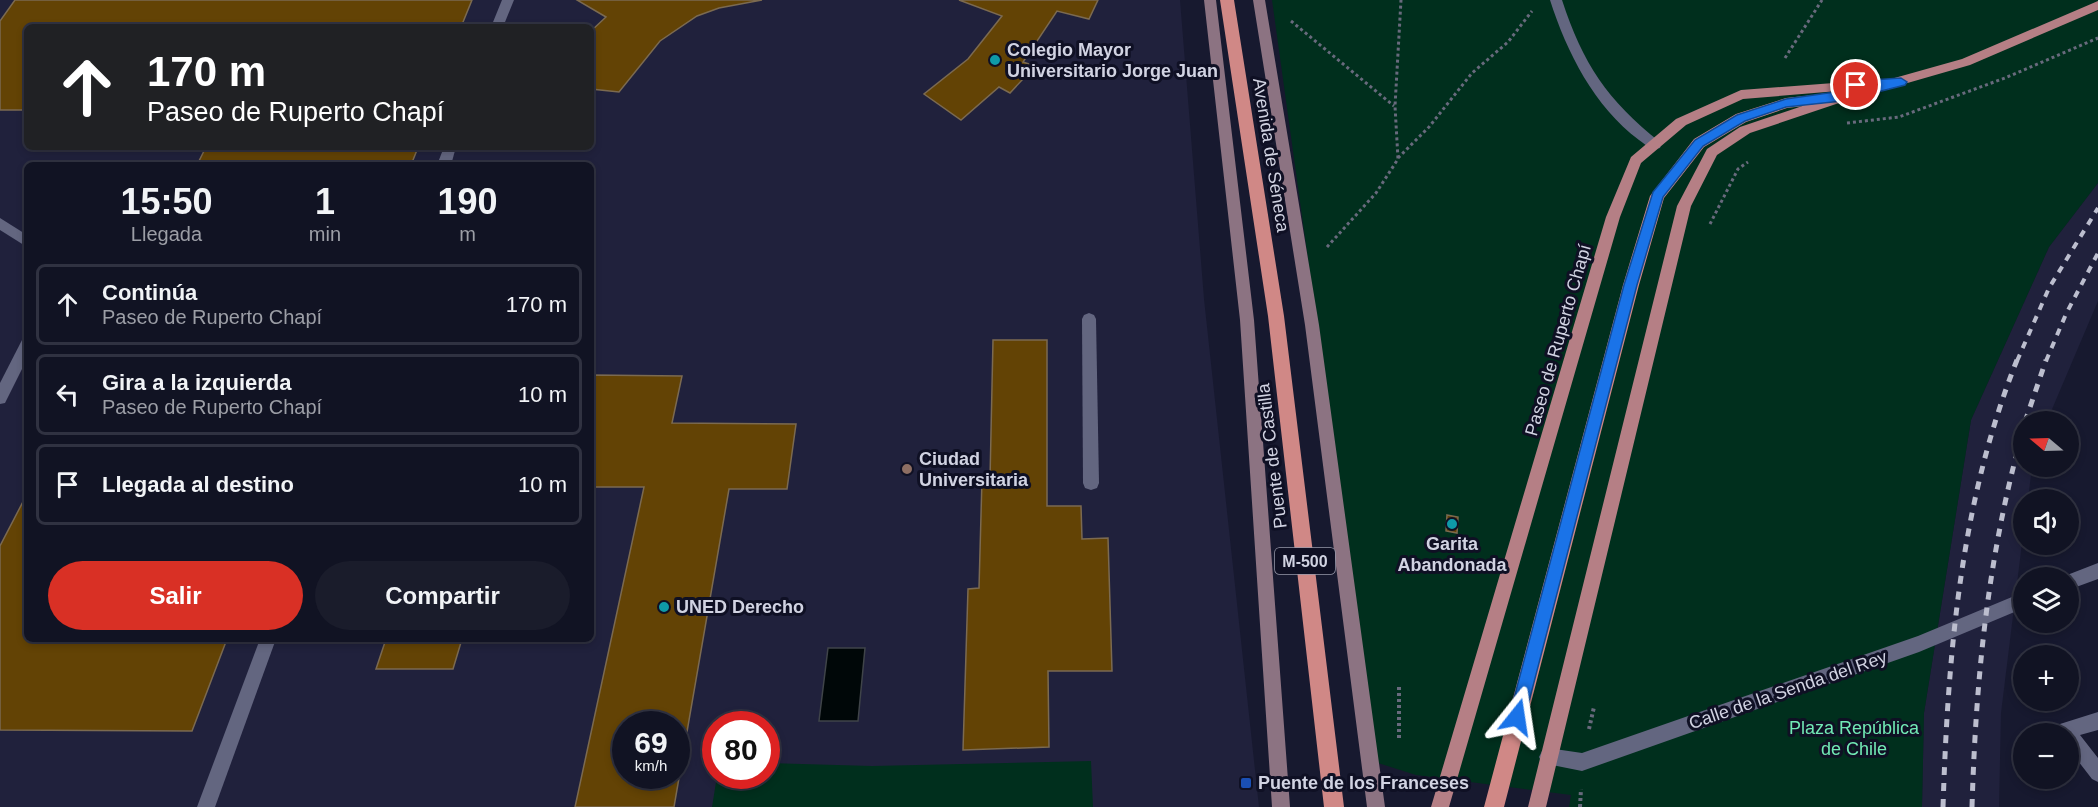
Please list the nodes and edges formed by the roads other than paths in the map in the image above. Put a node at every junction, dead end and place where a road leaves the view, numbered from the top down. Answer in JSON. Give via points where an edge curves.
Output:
{"nodes":[{"id":1,"x":508,"y":0,"type":"edge"},
{"id":2,"x":1210,"y":0,"type":"edge"},
{"id":3,"x":1227,"y":0,"type":"edge"},
{"id":4,"x":1259,"y":0,"type":"edge"},
{"id":5,"x":1556,"y":0,"type":"edge"},
{"id":6,"x":2098,"y":5,"type":"edge"},
{"id":7,"x":498,"y":24,"type":"edge"},
{"id":8,"x":1901,"y":82,"type":"junction"},
{"id":9,"x":1842,"y":97,"type":"junction"},
{"id":10,"x":1655,"y":145,"type":"junction"},
{"id":11,"x":0,"y":223,"type":"edge"},
{"id":12,"x":24,"y":240,"type":"edge"},
{"id":13,"x":1276,"y":316,"type":"joint"},
{"id":14,"x":1089,"y":319,"type":"dead end"},
{"id":15,"x":24,"y":350,"type":"edge"},
{"id":16,"x":0,"y":398,"type":"edge"},
{"id":17,"x":1091,"y":483,"type":"dead end"},
{"id":18,"x":2098,"y":571,"type":"edge"},
{"id":19,"x":2079,"y":578,"type":"edge"},
{"id":20,"x":2013,"y":605,"type":"edge"},
{"id":21,"x":267,"y":642,"type":"edge"},
{"id":22,"x":2098,"y":721,"type":"edge"},
{"id":23,"x":1548,"y":757,"type":"junction"},
{"id":24,"x":2098,"y":773,"type":"edge"},
{"id":25,"x":206,"y":807,"type":"edge"},
{"id":26,"x":1281,"y":807,"type":"edge"},
{"id":27,"x":1334,"y":807,"type":"edge"},
{"id":28,"x":1376,"y":807,"type":"edge"},
{"id":29,"x":1440,"y":807,"type":"edge"},
{"id":30,"x":1494,"y":807,"type":"edge"},
{"id":31,"x":1537,"y":807,"type":"edge"}],
"edges":[{"from":1,"to":7,"type":"street"},
{"from":2,"to":26,"type":"main road","via":[[1247,320]]},
{"from":3,"to":13,"type":"highway","name":"Avenida de Séneca","number":"M-500"},
{"from":4,"to":28,"type":"main road","via":[[1312,324]]},
{"from":5,"to":10,"type":"street","via":[[1566,32],[1588,73],[1622,118]]},
{"from":6,"to":8,"type":"main road","name":"Paseo de Ruperto Chapí","via":[[1966,62]]},
{"from":8,"to":9,"type":"main road","name":"Paseo de Ruperto Chapí"},
{"from":8,"to":10,"type":"main road","name":"Paseo de Ruperto Chapí","via":[[1741,94],[1681,122]]},
{"from":9,"to":23,"type":"main road","name":"Paseo de Ruperto Chapí","via":[[1745,130],[1712,152],[1684,206]]},
{"from":9,"to":30,"type":"highway","via":[[1786,103],[1741,118],[1699,143],[1657,196]]},
{"from":10,"to":29,"type":"main road","name":"Paseo de Ruperto Chapí","via":[[1636,160],[1613,217]]},
{"from":11,"to":12,"type":"street"},
{"from":13,"to":27,"type":"highway","name":"Puente de Castilla","number":"M-500"},
{"from":14,"to":17,"type":"street"},
{"from":15,"to":16,"type":"street"},
{"from":18,"to":19,"type":"street"},
{"from":20,"to":23,"type":"street","name":"Calle de la Senda del Rey","via":[[1919,644],[1582,762]]},
{"from":21,"to":25,"type":"street"},
{"from":22,"to":24,"type":"street","via":[[2066,730]]},
{"from":23,"to":31,"type":"main road","name":"Paseo de Ruperto Chapí"}]}
